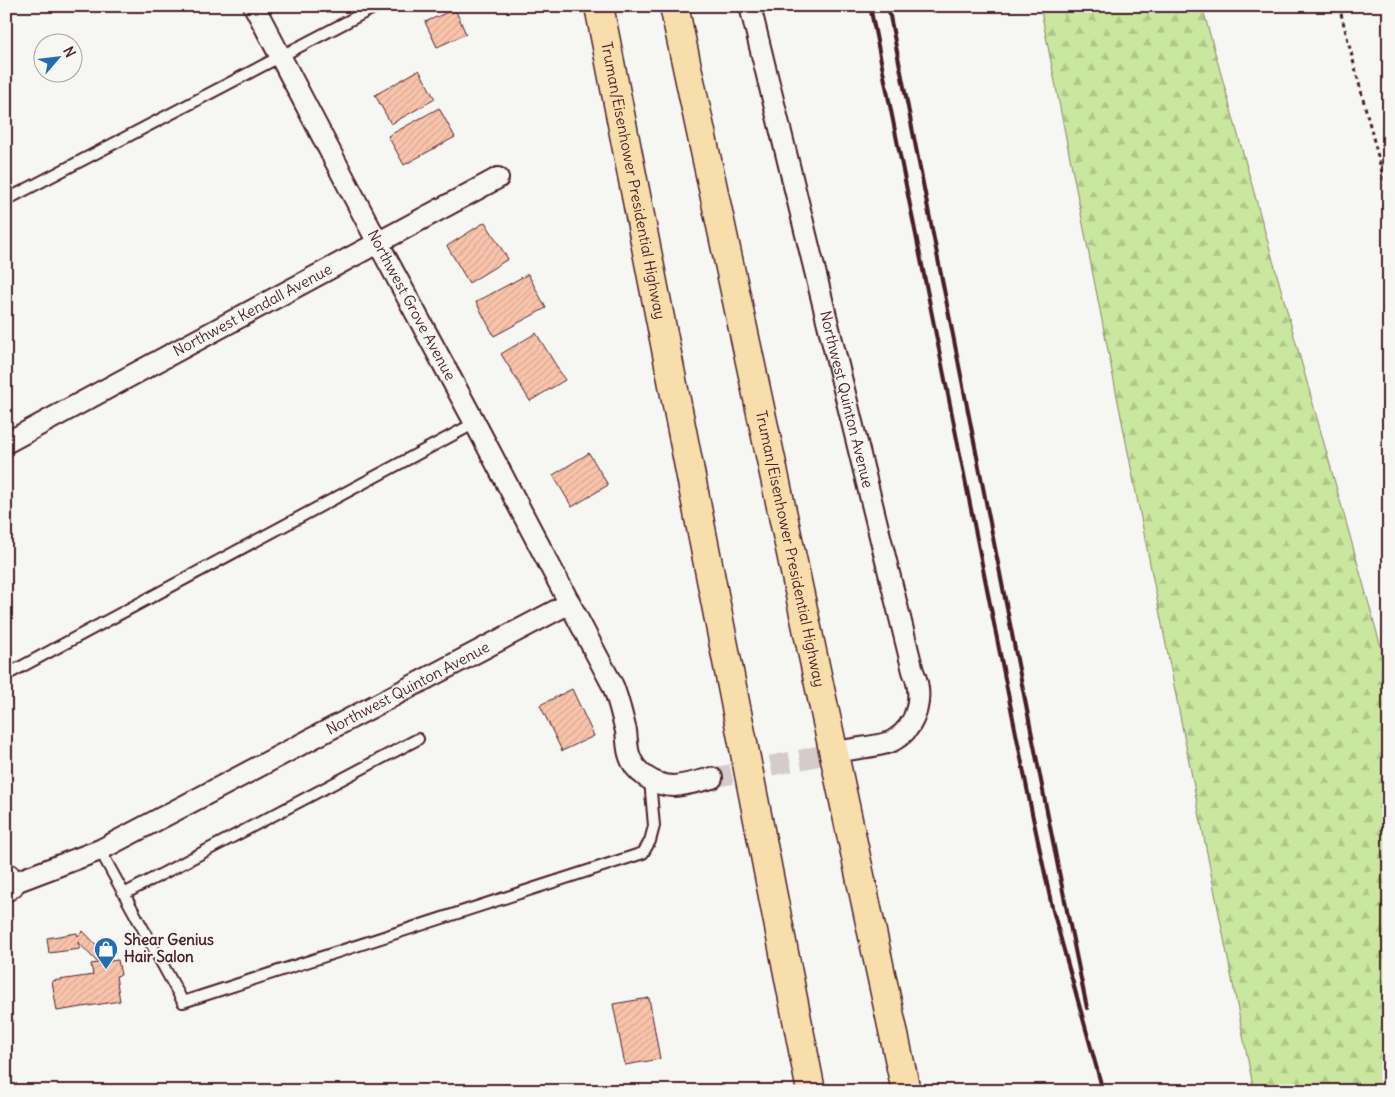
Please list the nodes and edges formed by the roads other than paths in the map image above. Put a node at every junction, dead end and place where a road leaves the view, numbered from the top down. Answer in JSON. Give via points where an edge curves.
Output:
{"nodes":[{"id":1,"x":254,"y":6,"type":"edge"},
{"id":2,"x":376,"y":6,"type":"edge"},
{"id":3,"x":599,"y":6,"type":"edge"},
{"id":4,"x":674,"y":6,"type":"edge"},
{"id":5,"x":750,"y":6,"type":"edge"},
{"id":6,"x":280,"y":56,"type":"junction"},
{"id":7,"x":498,"y":178,"type":"dead end"},
{"id":8,"x":6,"y":200,"type":"edge"},
{"id":9,"x":378,"y":243,"type":"junction"},
{"id":10,"x":475,"y":423,"type":"junction"},
{"id":11,"x":6,"y":443,"type":"edge"},
{"id":12,"x":570,"y":603,"type":"junction"},
{"id":13,"x":6,"y":675,"type":"edge"},
{"id":14,"x":418,"y":739,"type":"dead end"},
{"id":15,"x":848,"y":750,"type":"tunnel mouth"},
{"id":16,"x":712,"y":778,"type":"tunnel mouth"},
{"id":17,"x":650,"y":780,"type":"junction"},
{"id":18,"x":100,"y":850,"type":"junction"},
{"id":19,"x":8,"y":883,"type":"edge"},
{"id":20,"x":124,"y":894,"type":"junction"},
{"id":21,"x":811,"y":1091,"type":"edge"},
{"id":22,"x":906,"y":1091,"type":"edge"}],
"edges":[{"from":1,"to":6,"type":"street","name":"Northwest Grove Avenue"},
{"from":2,"to":6,"type":"lane"},
{"from":3,"to":21,"type":"highway","name":"Truman/Eisenhower Presidential Highway"},
{"from":4,"to":22,"type":"highway","name":"Truman/Eisenhower Presidential Highway"},
{"from":5,"to":15,"type":"street","name":"Northwest Quinton Avenue","via":[[920,697],[914,719],[893,741]]},
{"from":6,"to":8,"type":"lane"},
{"from":6,"to":9,"type":"street","name":"Northwest Grove Avenue"},
{"from":7,"to":9,"type":"street","name":"Northwest Kendall Avenue"},
{"from":9,"to":10,"type":"street","name":"Northwest Grove Avenue"},
{"from":9,"to":11,"type":"street","name":"Northwest Kendall Avenue"},
{"from":10,"to":12,"type":"street","name":"Northwest Grove Avenue"},
{"from":10,"to":13,"type":"lane"},
{"from":12,"to":17,"type":"street","via":[[613,686],[629,755]]},
{"from":12,"to":18,"type":"street","name":"Northwest Quinton Avenue"},
{"from":14,"to":20,"type":"lane"},
{"from":16,"to":17,"type":"street","via":[[674,786]]},
{"from":17,"to":20,"type":"lane","via":[[654,826],[643,853],[183,1002]]},
{"from":18,"to":19,"type":"street","name":"Northwest Quinton Avenue"},
{"from":18,"to":20,"type":"lane"}]}
